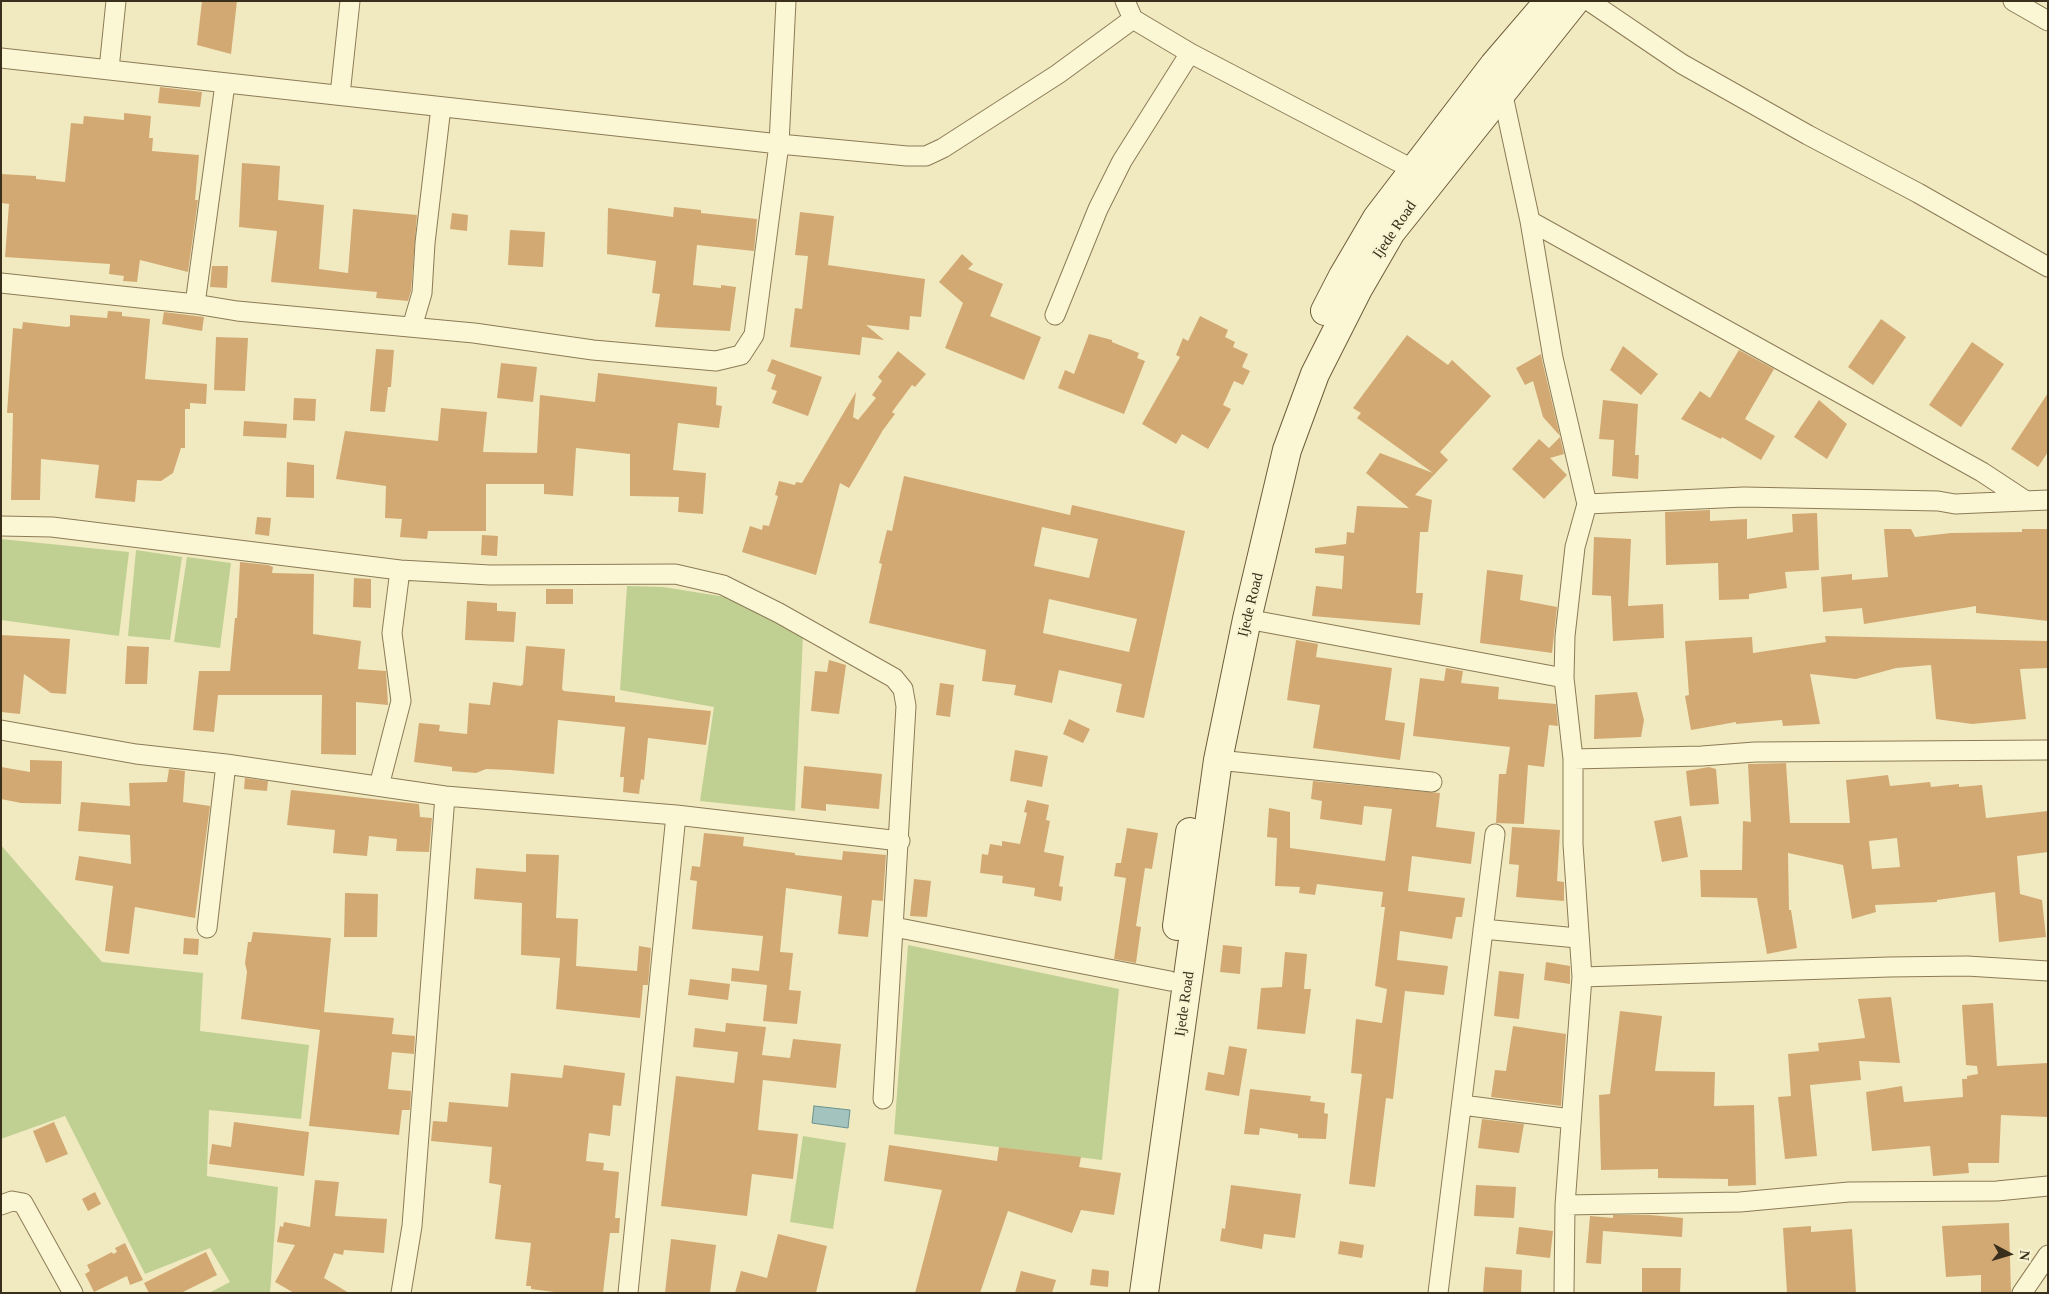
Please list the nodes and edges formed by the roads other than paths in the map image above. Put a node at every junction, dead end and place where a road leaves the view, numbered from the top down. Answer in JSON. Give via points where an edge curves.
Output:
{"nodes":[{"id":1,"x":116,"y":1,"type":"edge"},
{"id":2,"x":350,"y":1,"type":"edge"},
{"id":3,"x":786,"y":1,"type":"edge"},
{"id":4,"x":1125,"y":1,"type":"edge"},
{"id":5,"x":1549,"y":1,"type":"edge"},
{"id":6,"x":1575,"y":1,"type":"edge"},
{"id":7,"x":1589,"y":1,"type":"edge"},
{"id":8,"x":2013,"y":1,"type":"edge"},
{"id":9,"x":1133,"y":19,"type":"junction"},
{"id":10,"x":2048,"y":21,"type":"edge"},
{"id":11,"x":1190,"y":53,"type":"junction"},
{"id":12,"x":1,"y":58,"type":"edge"},
{"id":13,"x":109,"y":69,"type":"junction"},
{"id":14,"x":225,"y":84,"type":"junction"},
{"id":15,"x":1502,"y":90,"type":"junction"},
{"id":16,"x":340,"y":95,"type":"junction"},
{"id":17,"x":441,"y":107,"type":"junction"},
{"id":18,"x":779,"y":144,"type":"junction"},
{"id":19,"x":1414,"y":170,"type":"junction"},
{"id":20,"x":1530,"y":221,"type":"junction"},
{"id":21,"x":2048,"y":266,"type":"edge"},
{"id":22,"x":1,"y":283,"type":"edge"},
{"id":23,"x":195,"y":304,"type":"junction"},
{"id":24,"x":1055,"y":315,"type":"dead end"},
{"id":25,"x":412,"y":327,"type":"junction"},
{"id":26,"x":2048,"y":500,"type":"edge"},
{"id":27,"x":2026,"y":501,"type":"junction"},
{"id":28,"x":1587,"y":504,"type":"junction"},
{"id":29,"x":1,"y":526,"type":"edge"},
{"id":30,"x":400,"y":570,"type":"junction"},
{"id":31,"x":1247,"y":619,"type":"junction"},
{"id":32,"x":1564,"y":678,"type":"junction"},
{"id":33,"x":1,"y":730,"type":"edge"},
{"id":34,"x":2048,"y":750,"type":"edge"},
{"id":35,"x":1573,"y":759,"type":"junction"},
{"id":36,"x":1218,"y":760,"type":"junction"},
{"id":37,"x":226,"y":764,"type":"junction"},
{"id":38,"x":1432,"y":782,"type":"dead end"},
{"id":39,"x":379,"y":786,"type":"junction"},
{"id":40,"x":444,"y":796,"type":"junction"},
{"id":41,"x":676,"y":815,"type":"junction"},
{"id":42,"x":1495,"y":834,"type":"dead end"},
{"id":43,"x":900,"y":841,"type":"junction"},
{"id":44,"x":1192,"y":881,"type":"junction"},
{"id":45,"x":894,"y":927,"type":"junction"},
{"id":46,"x":207,"y":928,"type":"dead end"},
{"id":47,"x":1483,"y":930,"type":"junction"},
{"id":48,"x":1578,"y":938,"type":"junction"},
{"id":49,"x":2048,"y":971,"type":"edge"},
{"id":50,"x":1582,"y":977,"type":"junction"},
{"id":51,"x":1170,"y":981,"type":"junction"},
{"id":52,"x":882,"y":1099,"type":"dead end"},
{"id":53,"x":1462,"y":1105,"type":"junction"},
{"id":54,"x":1571,"y":1119,"type":"junction"},
{"id":55,"x":2048,"y":1186,"type":"edge"},
{"id":56,"x":1,"y":1204,"type":"edge"},
{"id":57,"x":1565,"y":1204,"type":"junction"},
{"id":58,"x":2048,"y":1255,"type":"edge"},
{"id":59,"x":74,"y":1293,"type":"edge"},
{"id":60,"x":401,"y":1293,"type":"edge"},
{"id":61,"x":628,"y":1293,"type":"edge"},
{"id":62,"x":1127,"y":1293,"type":"edge"},
{"id":63,"x":1144,"y":1293,"type":"edge"},
{"id":64,"x":1438,"y":1293,"type":"edge"},
{"id":65,"x":1564,"y":1293,"type":"edge"},
{"id":66,"x":2022,"y":1293,"type":"edge"}],
"edges":[{"from":1,"to":13,"type":"street"},
{"from":2,"to":16,"type":"street"},
{"from":3,"to":18,"type":"street"},
{"from":4,"to":9,"type":"street"},
{"from":5,"to":19,"type":"main road","name":"Ijede Road","via":[[1494,65]]},
{"from":6,"to":15,"type":"main road","name":"Ijede Road"},
{"from":7,"to":21,"type":"street","via":[[1682,64]]},
{"from":8,"to":10,"type":"street"},
{"from":9,"to":11,"type":"street"},
{"from":9,"to":18,"type":"street","via":[[1058,74],[926,156]]},
{"from":11,"to":19,"type":"street"},
{"from":11,"to":24,"type":"street","via":[[1122,161],[1098,209]]},
{"from":12,"to":13,"type":"street"},
{"from":13,"to":14,"type":"street"},
{"from":14,"to":16,"type":"street"},
{"from":14,"to":23,"type":"street"},
{"from":15,"to":20,"type":"street"},
{"from":15,"to":31,"type":"main road","name":"Ijede Road","via":[[1391,232],[1315,374],[1288,450]]},
{"from":16,"to":17,"type":"street"},
{"from":17,"to":18,"type":"street"},
{"from":17,"to":25,"type":"street","via":[[422,293]]},
{"from":18,"to":25,"type":"street","via":[[754,335],[741,355],[716,361],[593,350]]},
{"from":19,"to":44,"type":"main road","name":"Ijede Road","via":[[1377,218],[1343,276],[1300,362],[1272,440],[1219,662],[1202,750]]},
{"from":20,"to":27,"type":"street","via":[[1982,472]]},
{"from":20,"to":28,"type":"street","via":[[1553,358]]},
{"from":22,"to":23,"type":"street"},
{"from":23,"to":25,"type":"street","via":[[237,311]]},
{"from":26,"to":27,"type":"street"},
{"from":27,"to":28,"type":"street","via":[[1954,504],[1744,497]]},
{"from":28,"to":32,"type":"street","via":[[1575,547],[1565,636]]},
{"from":29,"to":30,"type":"street","via":[[52,527]]},
{"from":30,"to":39,"type":"street","via":[[392,633],[401,701]]},
{"from":30,"to":43,"type":"street","via":[[490,575],[675,574],[723,585],[779,613],[894,678],[903,689],[906,706]]},
{"from":31,"to":32,"type":"street"},
{"from":31,"to":36,"type":"main road","name":"Ijede Road"},
{"from":32,"to":35,"type":"street"},
{"from":33,"to":37,"type":"street","via":[[136,754]]},
{"from":34,"to":35,"type":"street","via":[[1755,752]]},
{"from":35,"to":48,"type":"street","via":[[1572,844]]},
{"from":36,"to":38,"type":"street"},
{"from":36,"to":44,"type":"main road","name":"Ijede Road"},
{"from":37,"to":39,"type":"street"},
{"from":37,"to":46,"type":"street"},
{"from":39,"to":40,"type":"street"},
{"from":40,"to":41,"type":"street"},
{"from":40,"to":60,"type":"street","via":[[412,1226]]},
{"from":41,"to":43,"type":"street"},
{"from":41,"to":61,"type":"street"},
{"from":42,"to":47,"type":"street"},
{"from":43,"to":45,"type":"street"},
{"from":44,"to":51,"type":"main road","name":"Ijede Road"},
{"from":44,"to":63,"type":"main road","name":"Ijede Road"},
{"from":45,"to":51,"type":"street"},
{"from":45,"to":52,"type":"street"},
{"from":47,"to":48,"type":"street"},
{"from":47,"to":53,"type":"street"},
{"from":48,"to":50,"type":"street"},
{"from":49,"to":50,"type":"street","via":[[1967,966],[1889,967]]},
{"from":50,"to":54,"type":"street"},
{"from":51,"to":62,"type":"main road","name":"Ijede Road"},
{"from":53,"to":54,"type":"street"},
{"from":53,"to":64,"type":"street"},
{"from":54,"to":57,"type":"street"},
{"from":55,"to":57,"type":"street","via":[[1997,1191],[1849,1192],[1740,1202]]},
{"from":56,"to":59,"type":"street","via":[[23,1203]]},
{"from":57,"to":65,"type":"street"},
{"from":58,"to":66,"type":"street"}]}
